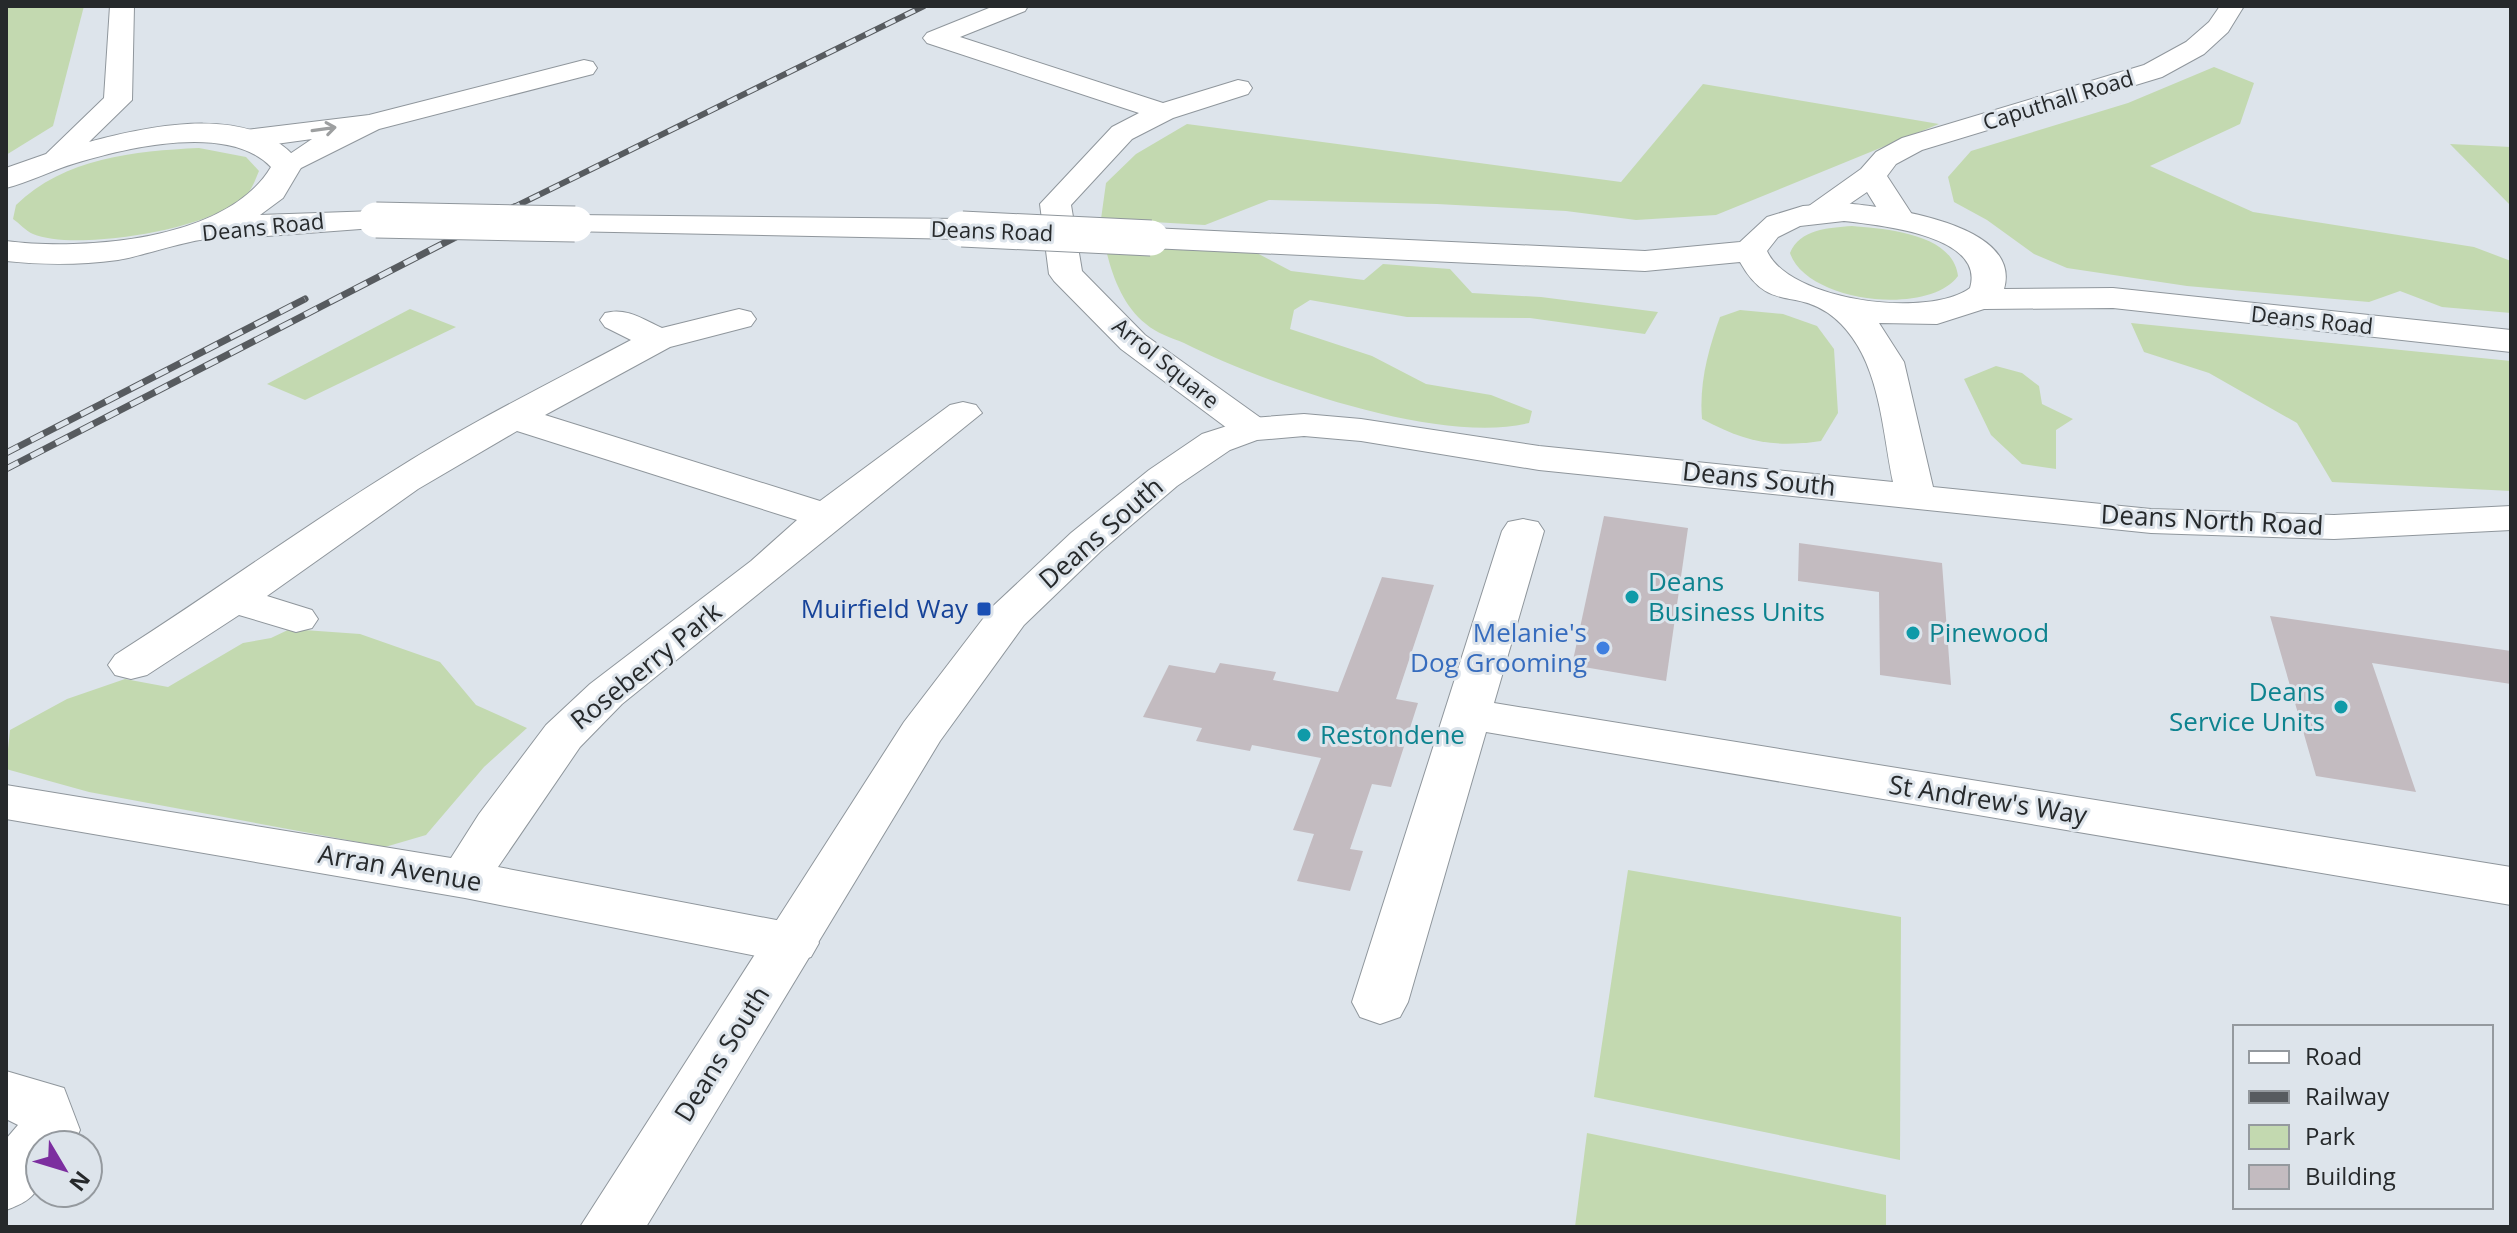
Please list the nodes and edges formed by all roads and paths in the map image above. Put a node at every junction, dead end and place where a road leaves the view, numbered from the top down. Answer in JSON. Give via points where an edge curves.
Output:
{"nodes":[{"id":1,"x":122,"y":6,"type":"edge"},
{"id":2,"x":1016,"y":6,"type":"edge"},
{"id":3,"x":2232,"y":6,"type":"edge"},
{"id":4,"x":584,"y":68,"type":"dead end"},
{"id":5,"x":423,"y":81,"type":"dead end"},
{"id":6,"x":1238,"y":88,"type":"dead end"},
{"id":7,"x":118,"y":100,"type":"junction"},
{"id":8,"x":442,"y":103,"type":"junction"},
{"id":9,"x":1163,"y":112,"type":"junction"},
{"id":10,"x":369,"y":123,"type":"junction"},
{"id":11,"x":172,"y":135,"type":"junction"},
{"id":12,"x":246,"y":139,"type":"junction"},
{"id":13,"x":52,"y":159,"type":"junction"},
{"id":14,"x":286,"y":173,"type":"junction"},
{"id":15,"x":1872,"y":175,"type":"junction"},
{"id":16,"x":6,"y":179,"type":"edge"},
{"id":17,"x":1815,"y":213,"type":"junction"},
{"id":18,"x":339,"y":219,"type":"junction"},
{"id":19,"x":1899,"y":219,"type":"junction"},
{"id":20,"x":187,"y":235,"type":"junction"},
{"id":21,"x":6,"y":251,"type":"edge"},
{"id":22,"x":1751,"y":251,"type":"junction"},
{"id":23,"x":48,"y":256,"type":"junction"},
{"id":24,"x":1982,"y":258,"type":"junction"},
{"id":25,"x":1645,"y":261,"type":"junction"},
{"id":26,"x":6,"y":267,"type":"edge"},
{"id":27,"x":1776,"y":284,"type":"junction"},
{"id":28,"x":2113,"y":298,"type":"junction"},
{"id":29,"x":1977,"y":299,"type":"junction"},
{"id":30,"x":1839,"y":305,"type":"junction"},
{"id":31,"x":1913,"y":315,"type":"junction"},
{"id":32,"x":739,"y":319,"type":"dead end"},
{"id":33,"x":617,"y":320,"type":"dead end"},
{"id":34,"x":658,"y":340,"type":"junction"},
{"id":35,"x":2511,"y":341,"type":"edge"},
{"id":36,"x":1886,"y":362,"type":"junction"},
{"id":37,"x":963,"y":413,"type":"dead end"},
{"id":38,"x":513,"y":417,"type":"junction"},
{"id":39,"x":1252,"y":429,"type":"junction"},
{"id":40,"x":1915,"y":494,"type":"junction"},
{"id":41,"x":826,"y":516,"type":"junction"},
{"id":42,"x":2511,"y":518,"type":"edge"},
{"id":43,"x":1523,"y":531,"type":"dead end"},
{"id":44,"x":234,"y":599,"type":"junction"},
{"id":45,"x":296,"y":619,"type":"dead end"},
{"id":46,"x":131,"y":665,"type":"dead end"},
{"id":47,"x":1466,"y":714,"type":"junction"},
{"id":48,"x":6,"y":802,"type":"edge"},
{"id":49,"x":465,"y":879,"type":"junction"},
{"id":50,"x":2511,"y":886,"type":"edge"},
{"id":51,"x":792,"y":943,"type":"junction"},
{"id":52,"x":1380,"y":1002,"type":"dead end"},
{"id":53,"x":6,"y":1095,"type":"edge"},
{"id":54,"x":6,"y":1184,"type":"edge"},
{"id":55,"x":612,"y":1227,"type":"edge"}],
"edges":[{"from":1,"to":7,"type":"street"},
{"from":2,"to":9,"type":"street","via":[[936,38]]},
{"from":3,"to":15,"type":"street","name":"Caputhall Road","via":[[2219,27],[2195,48],[2153,71],[1912,144],[1886,158]]},
{"from":4,"to":8,"type":"street"},
{"from":5,"to":8,"type":"street"},
{"from":6,"to":9,"type":"street"},
{"from":7,"to":11,"type":"street","via":[[139,123]]},
{"from":7,"to":13,"type":"street"},
{"from":8,"to":10,"type":"street"},
{"from":9,"to":39,"type":"street","name":"Arrol Square","via":[[1122,133],[1055,204],[1066,274],[1133,342]]},
{"from":12,"to":10,"type":"street","one_way":true},
{"from":10,"to":14,"type":"street","via":[[316,148]]},
{"from":11,"to":12,"type":"street"},
{"from":11,"to":13,"type":"street"},
{"from":12,"to":14,"type":"street","name":"Deans Road","via":[[281,155]]},
{"from":13,"to":16,"type":"street"},
{"from":14,"to":18,"type":"street","name":"Deans Road","via":[[304,201]]},
{"from":14,"to":20,"type":"street","via":[[265,199]]},
{"from":15,"to":17,"type":"street","name":"Caputhall Road"},
{"from":15,"to":19,"type":"street"},
{"from":17,"to":19,"type":"street","name":"Deans Road"},
{"from":17,"to":22,"type":"street","via":[[1771,227],[1758,235]]},
{"from":18,"to":20,"type":"street","name":"Deans Road"},
{"from":18,"to":25,"type":"street","name":"Deans Road","bridge":true,"via":[[962,229]]},
{"from":19,"to":24,"type":"street","name":"Deans Road","via":[[1947,234]]},
{"from":20,"to":23,"type":"street","via":[[94,254]]},
{"from":21,"to":23,"type":"street"},
{"from":22,"to":25,"type":"street","name":"Deans Road"},
{"from":22,"to":27,"type":"street","via":[[1757,266]]},
{"from":23,"to":26,"type":"street"},
{"from":24,"to":28,"type":"street","name":"Deans Road","via":[[2026,276]]},
{"from":24,"to":29,"type":"street","via":[[1990,282]]},
{"from":25,"to":27,"type":"street","name":"Deans Road"},
{"from":27,"to":30,"type":"street","name":"Deans Road"},
{"from":28,"to":29,"type":"street","name":"Deans Road"},
{"from":28,"to":35,"type":"street","name":"Deans Road"},
{"from":29,"to":31,"type":"street","name":"Deans Road"},
{"from":30,"to":31,"type":"street","name":"Deans Road"},
{"from":30,"to":36,"type":"street","via":[[1866,330]]},
{"from":31,"to":36,"type":"street","via":[[1893,335]]},
{"from":32,"to":34,"type":"street"},
{"from":33,"to":34,"type":"street"},
{"from":34,"to":38,"type":"street"},
{"from":36,"to":40,"type":"street"},
{"from":37,"to":41,"type":"street","name":"Roseberry Park"},
{"from":38,"to":41,"type":"street"},
{"from":38,"to":44,"type":"street","via":[[337,525]]},
{"from":39,"to":40,"type":"street","name":"Deans South","via":[[1304,425],[1361,430],[1539,458]]},
{"from":39,"to":51,"type":"street","name":"Deans South","via":[[1216,442],[1163,478],[1008,616],[921,733]]},
{"from":40,"to":42,"type":"street","name":"Deans North Road","via":[[2151,521],[2334,527]]},
{"from":41,"to":49,"type":"street","name":"Roseberry Park","via":[[766,570],[606,694],[563,736]]},
{"from":43,"to":47,"type":"street"},
{"from":44,"to":45,"type":"street"},
{"from":44,"to":46,"type":"street"},
{"from":47,"to":50,"type":"street","name":"St Andrew's Way"},
{"from":47,"to":52,"type":"street"},
{"from":48,"to":49,"type":"street","name":"Arran Avenue"},
{"from":49,"to":51,"type":"street","name":"Arran Avenue"},
{"from":51,"to":55,"type":"street","name":"Deans South"},
{"from":53,"to":54,"type":"street","via":[[43,1105],[50,1130]]}]}
